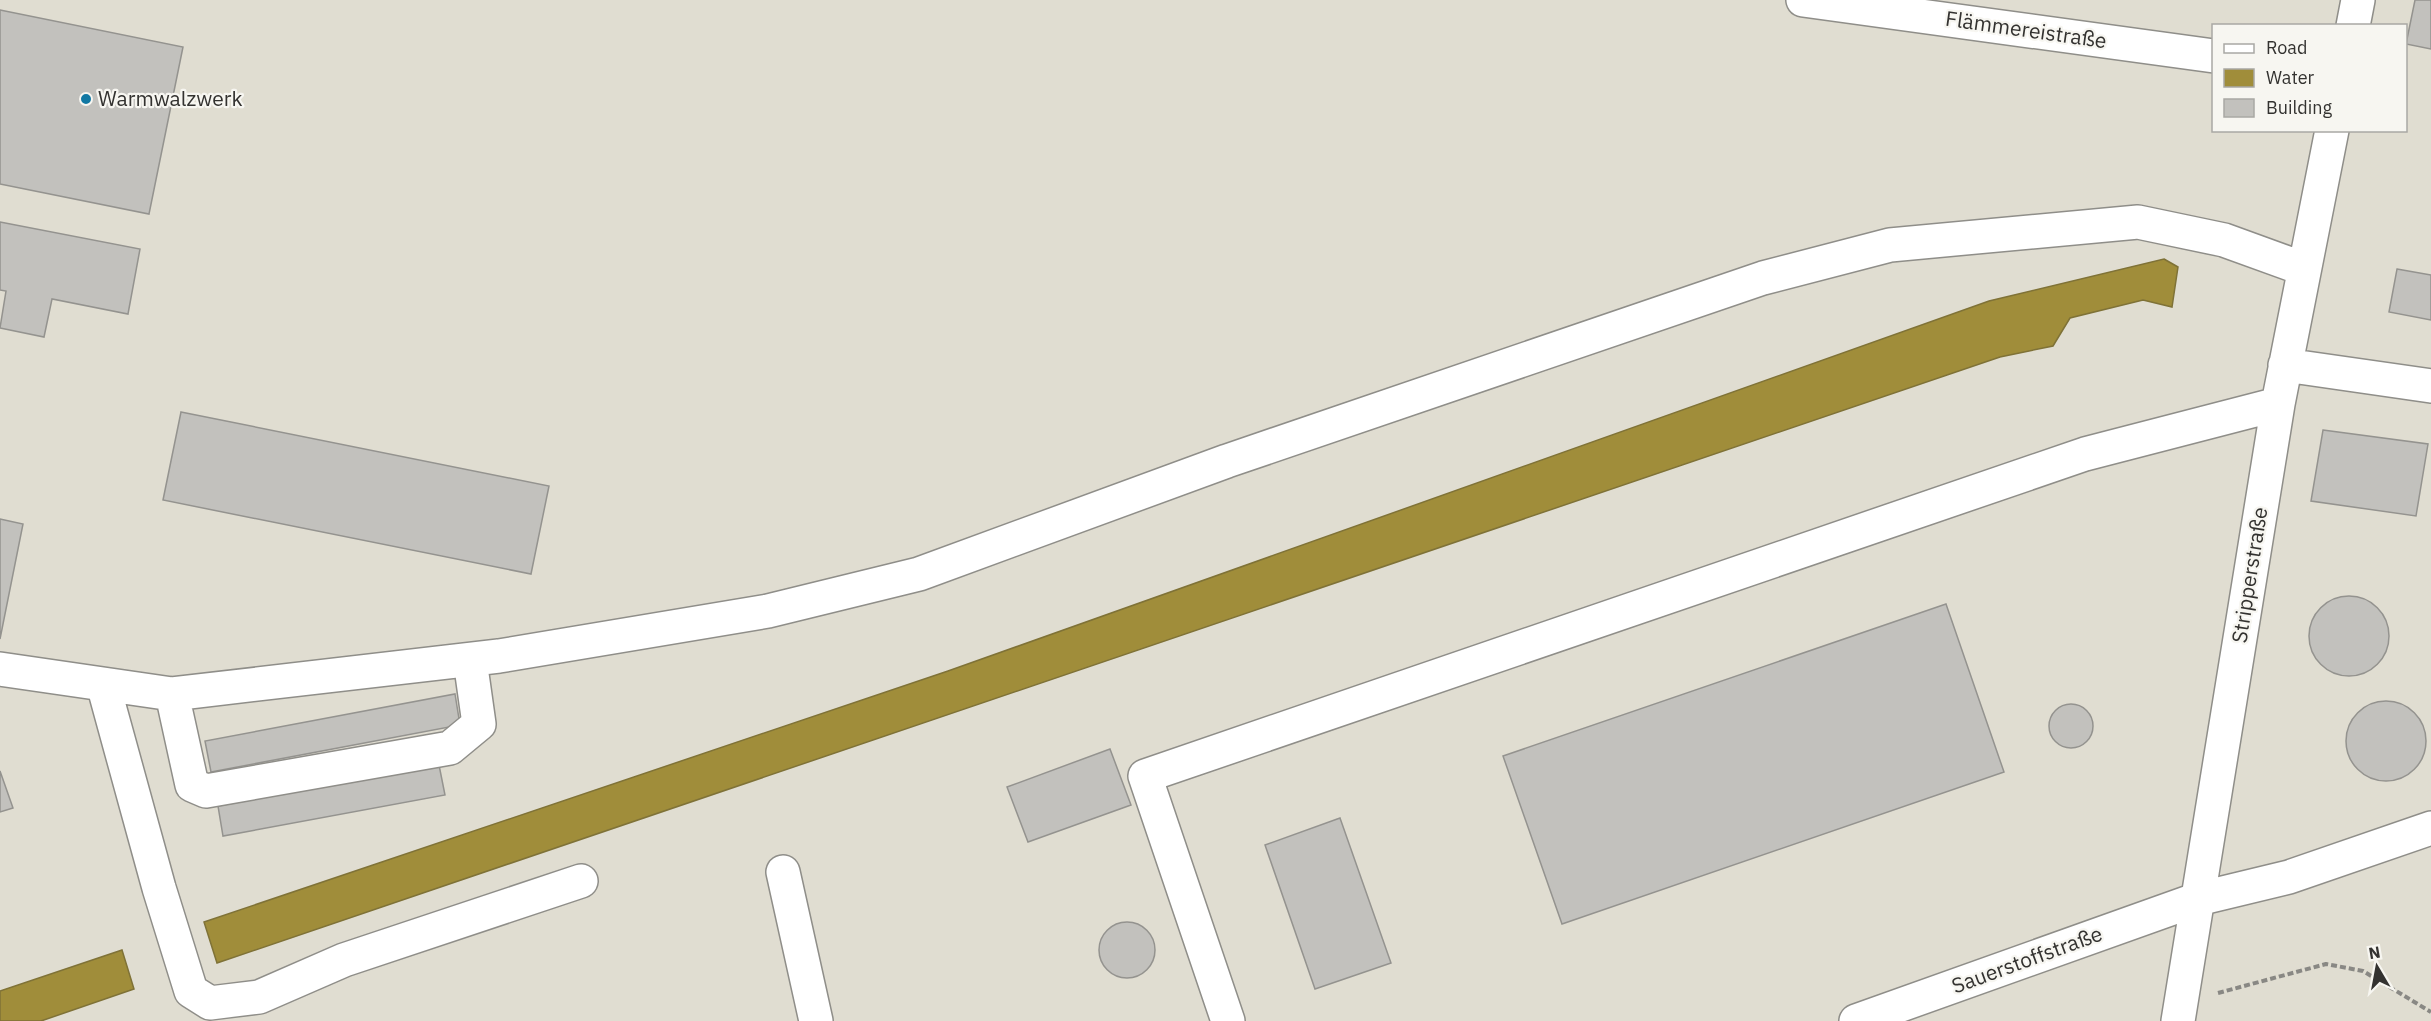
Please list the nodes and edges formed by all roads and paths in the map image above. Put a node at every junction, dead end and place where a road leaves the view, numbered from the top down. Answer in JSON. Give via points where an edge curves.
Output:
{"nodes":[{"id":1,"x":1803,"y":0,"type":"edge"},
{"id":2,"x":2358,"y":0,"type":"edge"},
{"id":3,"x":2353,"y":24,"type":"edge"},
{"id":4,"x":2212,"y":56,"type":"edge"},
{"id":5,"x":2331,"y":132,"type":"edge"},
{"id":6,"x":2304,"y":269,"type":"junction"},
{"id":7,"x":2285,"y":365,"type":"junction"},
{"id":8,"x":2431,"y":386,"type":"edge"},
{"id":9,"x":2278,"y":404,"type":"junction"},
{"id":10,"x":470,"y":660,"type":"junction"},
{"id":11,"x":0,"y":669,"type":"edge"},
{"id":12,"x":103,"y":684,"type":"junction"},
{"id":13,"x":172,"y":694,"type":"junction"},
{"id":14,"x":2431,"y":828,"type":"edge"},
{"id":15,"x":783,"y":872,"type":"dead end"},
{"id":16,"x":581,"y":881,"type":"dead end"},
{"id":17,"x":2198,"y":899,"type":"junction"},
{"id":18,"x":2431,"y":1012,"type":"edge"},
{"id":19,"x":2179,"y":1013,"type":"edge"},
{"id":20,"x":816,"y":1021,"type":"edge"},
{"id":21,"x":1228,"y":1021,"type":"edge"},
{"id":22,"x":1856,"y":1021,"type":"edge"}],
"edges":[{"from":1,"to":4,"type":"street","name":"Flämmereistraße"},
{"from":2,"to":3,"type":"street"},
{"from":5,"to":6,"type":"street","name":"Stripperstraße"},
{"from":6,"to":7,"type":"street","name":"Stripperstraße"},
{"from":6,"to":10,"type":"street","via":[[2224,240],[2138,222],[1890,245],[1752,282],[1227,460],[919,574],[768,611]]},
{"from":7,"to":8,"type":"street"},
{"from":7,"to":9,"type":"street","name":"Stripperstraße"},
{"from":9,"to":17,"type":"street","name":"Stripperstraße"},
{"from":9,"to":21,"type":"street","via":[[2085,454],[1145,776]]},
{"from":10,"to":13,"type":"street"},
{"from":10,"to":13,"type":"street","via":[[479,724],[450,748],[206,791],[192,785]]},
{"from":11,"to":12,"type":"street"},
{"from":12,"to":13,"type":"street"},
{"from":12,"to":16,"type":"street","via":[[191,991],[210,1003],[259,997],[344,960]]},
{"from":14,"to":17,"type":"street","name":"Sauerstoffstraße","via":[[2289,878]]},
{"from":15,"to":20,"type":"street"},
{"from":17,"to":19,"type":"street","name":"Stripperstraße"},
{"from":17,"to":22,"type":"street","name":"Sauerstoffstraße"},
{"from":18,"to":19,"type":"path","via":[[2363,971],[2326,964],[2252,983]]}]}
